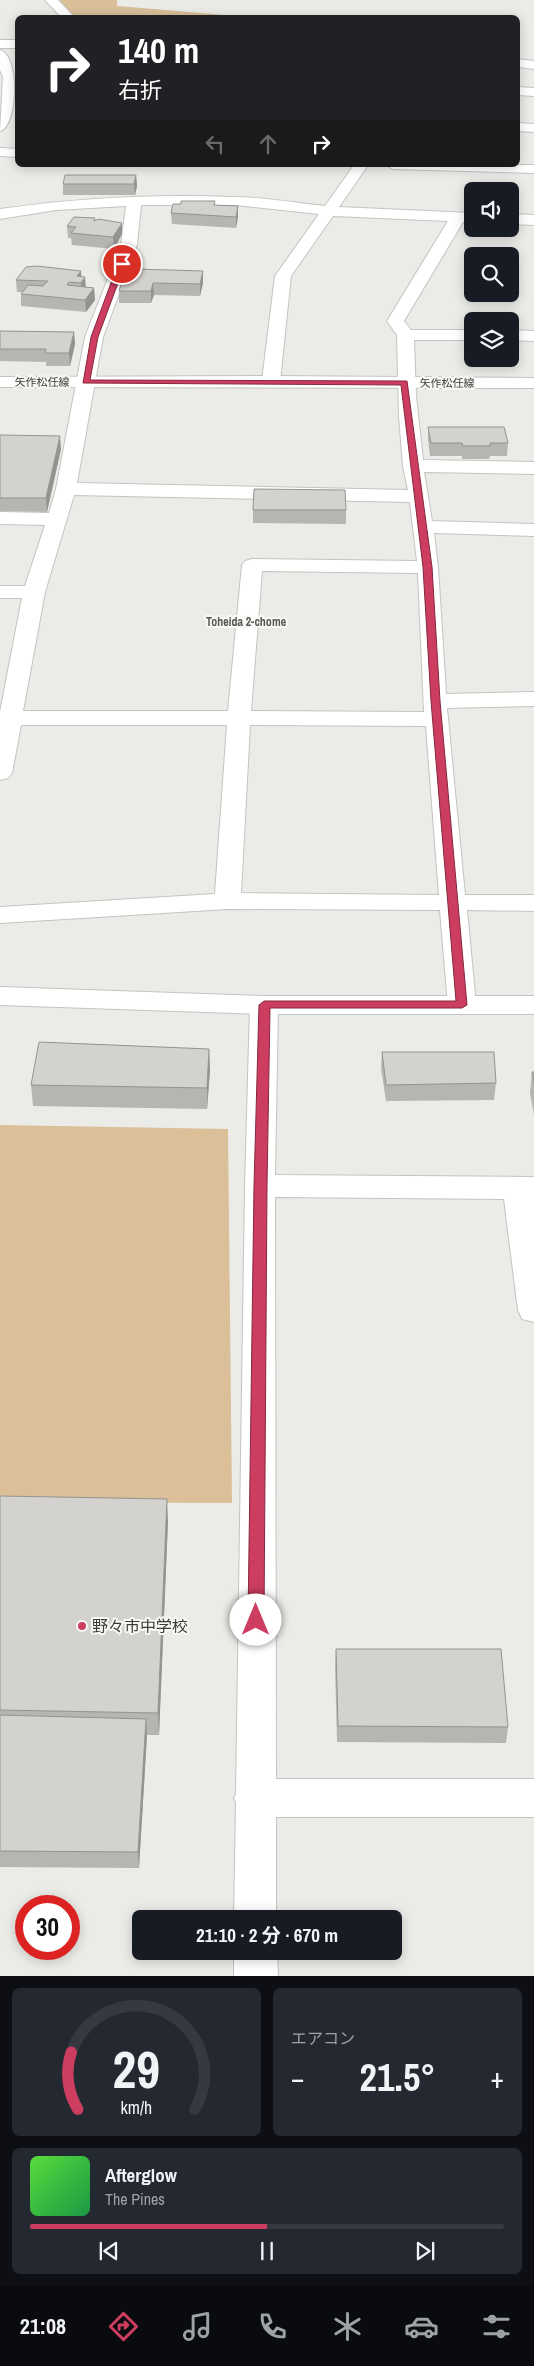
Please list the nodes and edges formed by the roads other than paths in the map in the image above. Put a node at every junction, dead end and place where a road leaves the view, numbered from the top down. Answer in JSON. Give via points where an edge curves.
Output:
{"nodes":[{"id":1,"x":51,"y":0,"type":"edge"},
{"id":2,"x":66,"y":15,"type":"edge"},
{"id":3,"x":0,"y":44,"type":"edge"},
{"id":4,"x":15,"y":44,"type":"edge"},
{"id":5,"x":0,"y":54,"type":"edge"},
{"id":6,"x":520,"y":63,"type":"edge"},
{"id":7,"x":534,"y":65,"type":"edge"},
{"id":8,"x":13,"y":77,"type":"edge"},
{"id":9,"x":520,"y":91,"type":"edge"},
{"id":10,"x":534,"y":92,"type":"edge"},
{"id":11,"x":11,"y":113,"type":"edge"},
{"id":12,"x":0,"y":127,"type":"edge"},
{"id":13,"x":520,"y":127,"type":"edge"},
{"id":14,"x":534,"y":128,"type":"edge"},
{"id":15,"x":0,"y":152,"type":"edge"},
{"id":16,"x":15,"y":153,"type":"edge"},
{"id":17,"x":360,"y":167,"type":"edge"},
{"id":18,"x":464,"y":167,"type":"edge"},
{"id":19,"x":534,"y":169,"type":"edge"},
{"id":20,"x":134,"y":201,"type":"junction"},
{"id":21,"x":329,"y":211,"type":"junction"},
{"id":22,"x":0,"y":214,"type":"edge"},
{"id":23,"x":464,"y":217,"type":"edge"},
{"id":24,"x":464,"y":218,"type":"edge"},
{"id":25,"x":519,"y":219,"type":"edge"},
{"id":26,"x":534,"y":220,"type":"edge"},
{"id":27,"x":406,"y":335,"type":"junction"},
{"id":28,"x":464,"y":335,"type":"edge"},
{"id":29,"x":75,"y":336,"type":"edge"},
{"id":30,"x":519,"y":336,"type":"edge"},
{"id":31,"x":534,"y":336,"type":"edge"},
{"id":32,"x":94,"y":337,"type":"junction"},
{"id":33,"x":271,"y":381,"type":"junction"},
{"id":34,"x":0,"y":382,"type":"edge"},
{"id":35,"x":86,"y":382,"type":"junction"},
{"id":36,"x":404,"y":383,"type":"junction"},
{"id":37,"x":534,"y":383,"type":"edge"},
{"id":38,"x":413,"y":466,"type":"junction"},
{"id":39,"x":534,"y":468,"type":"edge"},
{"id":40,"x":66,"y":489,"type":"junction"},
{"id":41,"x":419,"y":496,"type":"junction"},
{"id":42,"x":0,"y":518,"type":"edge"},
{"id":43,"x":55,"y":519,"type":"junction"},
{"id":44,"x":422,"y":527,"type":"junction"},
{"id":45,"x":534,"y":530,"type":"edge"},
{"id":46,"x":428,"y":567,"type":"junction"},
{"id":47,"x":0,"y":592,"type":"edge"},
{"id":48,"x":34,"y":592,"type":"junction"},
{"id":49,"x":534,"y":699,"type":"edge"},
{"id":50,"x":437,"y":710,"type":"junction"},
{"id":51,"x":9,"y":718,"type":"junction"},
{"id":52,"x":239,"y":718,"type":"junction"},
{"id":53,"x":0,"y":773,"type":"edge"},
{"id":54,"x":228,"y":902,"type":"junction"},
{"id":55,"x":454,"y":903,"type":"junction"},
{"id":56,"x":534,"y":903,"type":"edge"},
{"id":57,"x":0,"y":915,"type":"edge"},
{"id":58,"x":0,"y":996,"type":"edge"},
{"id":59,"x":264,"y":1005,"type":"junction"},
{"id":60,"x":462,"y":1005,"type":"junction"},
{"id":61,"x":534,"y":1005,"type":"edge"},
{"id":62,"x":260,"y":1186,"type":"junction"},
{"id":63,"x":526,"y":1188,"type":"edge"},
{"id":64,"x":534,"y":1310,"type":"edge"},
{"id":65,"x":254,"y":1798,"type":"junction"},
{"id":66,"x":534,"y":1798,"type":"edge"},
{"id":67,"x":255,"y":1910,"type":"edge"},
{"id":68,"x":256,"y":1960,"type":"edge"},
{"id":69,"x":256,"y":1976,"type":"edge"}],
"edges":[{"from":1,"to":2,"type":"street"},
{"from":3,"to":4,"type":"street"},
{"from":5,"to":8,"type":"street"},
{"from":6,"to":7,"type":"street"},
{"from":8,"to":11,"type":"street"},
{"from":9,"to":10,"type":"street"},
{"from":11,"to":12,"type":"street"},
{"from":13,"to":14,"type":"street"},
{"from":15,"to":16,"type":"street"},
{"from":17,"to":21,"type":"street"},
{"from":18,"to":19,"type":"street"},
{"from":20,"to":21,"type":"street","via":[[235,201]]},
{"from":20,"to":22,"type":"street","via":[[56,206]]},
{"from":20,"to":32,"type":"street","via":[[129,245]]},
{"from":21,"to":23,"type":"street"},
{"from":21,"to":33,"type":"street","via":[[283,276]]},
{"from":24,"to":27,"type":"street","via":[[395,321]]},
{"from":25,"to":26,"type":"street"},
{"from":27,"to":28,"type":"street"},
{"from":27,"to":36,"type":"street"},
{"from":29,"to":32,"type":"street"},
{"from":30,"to":31,"type":"street"},
{"from":32,"to":35,"type":"street"},
{"from":33,"to":35,"type":"street","name":"矢作松任線"},
{"from":33,"to":36,"type":"street","name":"矢作松任線"},
{"from":34,"to":35,"type":"street","name":"矢作松任線"},
{"from":35,"to":40,"type":"street"},
{"from":36,"to":37,"type":"street","name":"矢作松任線"},
{"from":36,"to":38,"type":"street"},
{"from":38,"to":39,"type":"street"},
{"from":38,"to":41,"type":"street"},
{"from":40,"to":41,"type":"street"},
{"from":40,"to":43,"type":"street"},
{"from":41,"to":44,"type":"street"},
{"from":42,"to":43,"type":"street"},
{"from":43,"to":48,"type":"street"},
{"from":44,"to":45,"type":"street"},
{"from":44,"to":46,"type":"street"},
{"from":46,"to":50,"type":"street"},
{"from":46,"to":52,"type":"street","via":[[252,565]]},
{"from":47,"to":48,"type":"street"},
{"from":48,"to":51,"type":"street"},
{"from":49,"to":50,"type":"street"},
{"from":50,"to":52,"type":"street"},
{"from":50,"to":55,"type":"street"},
{"from":51,"to":52,"type":"street"},
{"from":51,"to":53,"type":"street"},
{"from":52,"to":54,"type":"street"},
{"from":54,"to":55,"type":"street"},
{"from":54,"to":57,"type":"street"},
{"from":55,"to":56,"type":"street"},
{"from":55,"to":60,"type":"street"},
{"from":58,"to":59,"type":"street"},
{"from":59,"to":60,"type":"street"},
{"from":59,"to":62,"type":"street"},
{"from":60,"to":61,"type":"street"},
{"from":62,"to":63,"type":"street"},
{"from":62,"to":65,"type":"street"},
{"from":63,"to":64,"type":"street"},
{"from":65,"to":66,"type":"street"},
{"from":65,"to":67,"type":"street"},
{"from":68,"to":69,"type":"street"}]}
